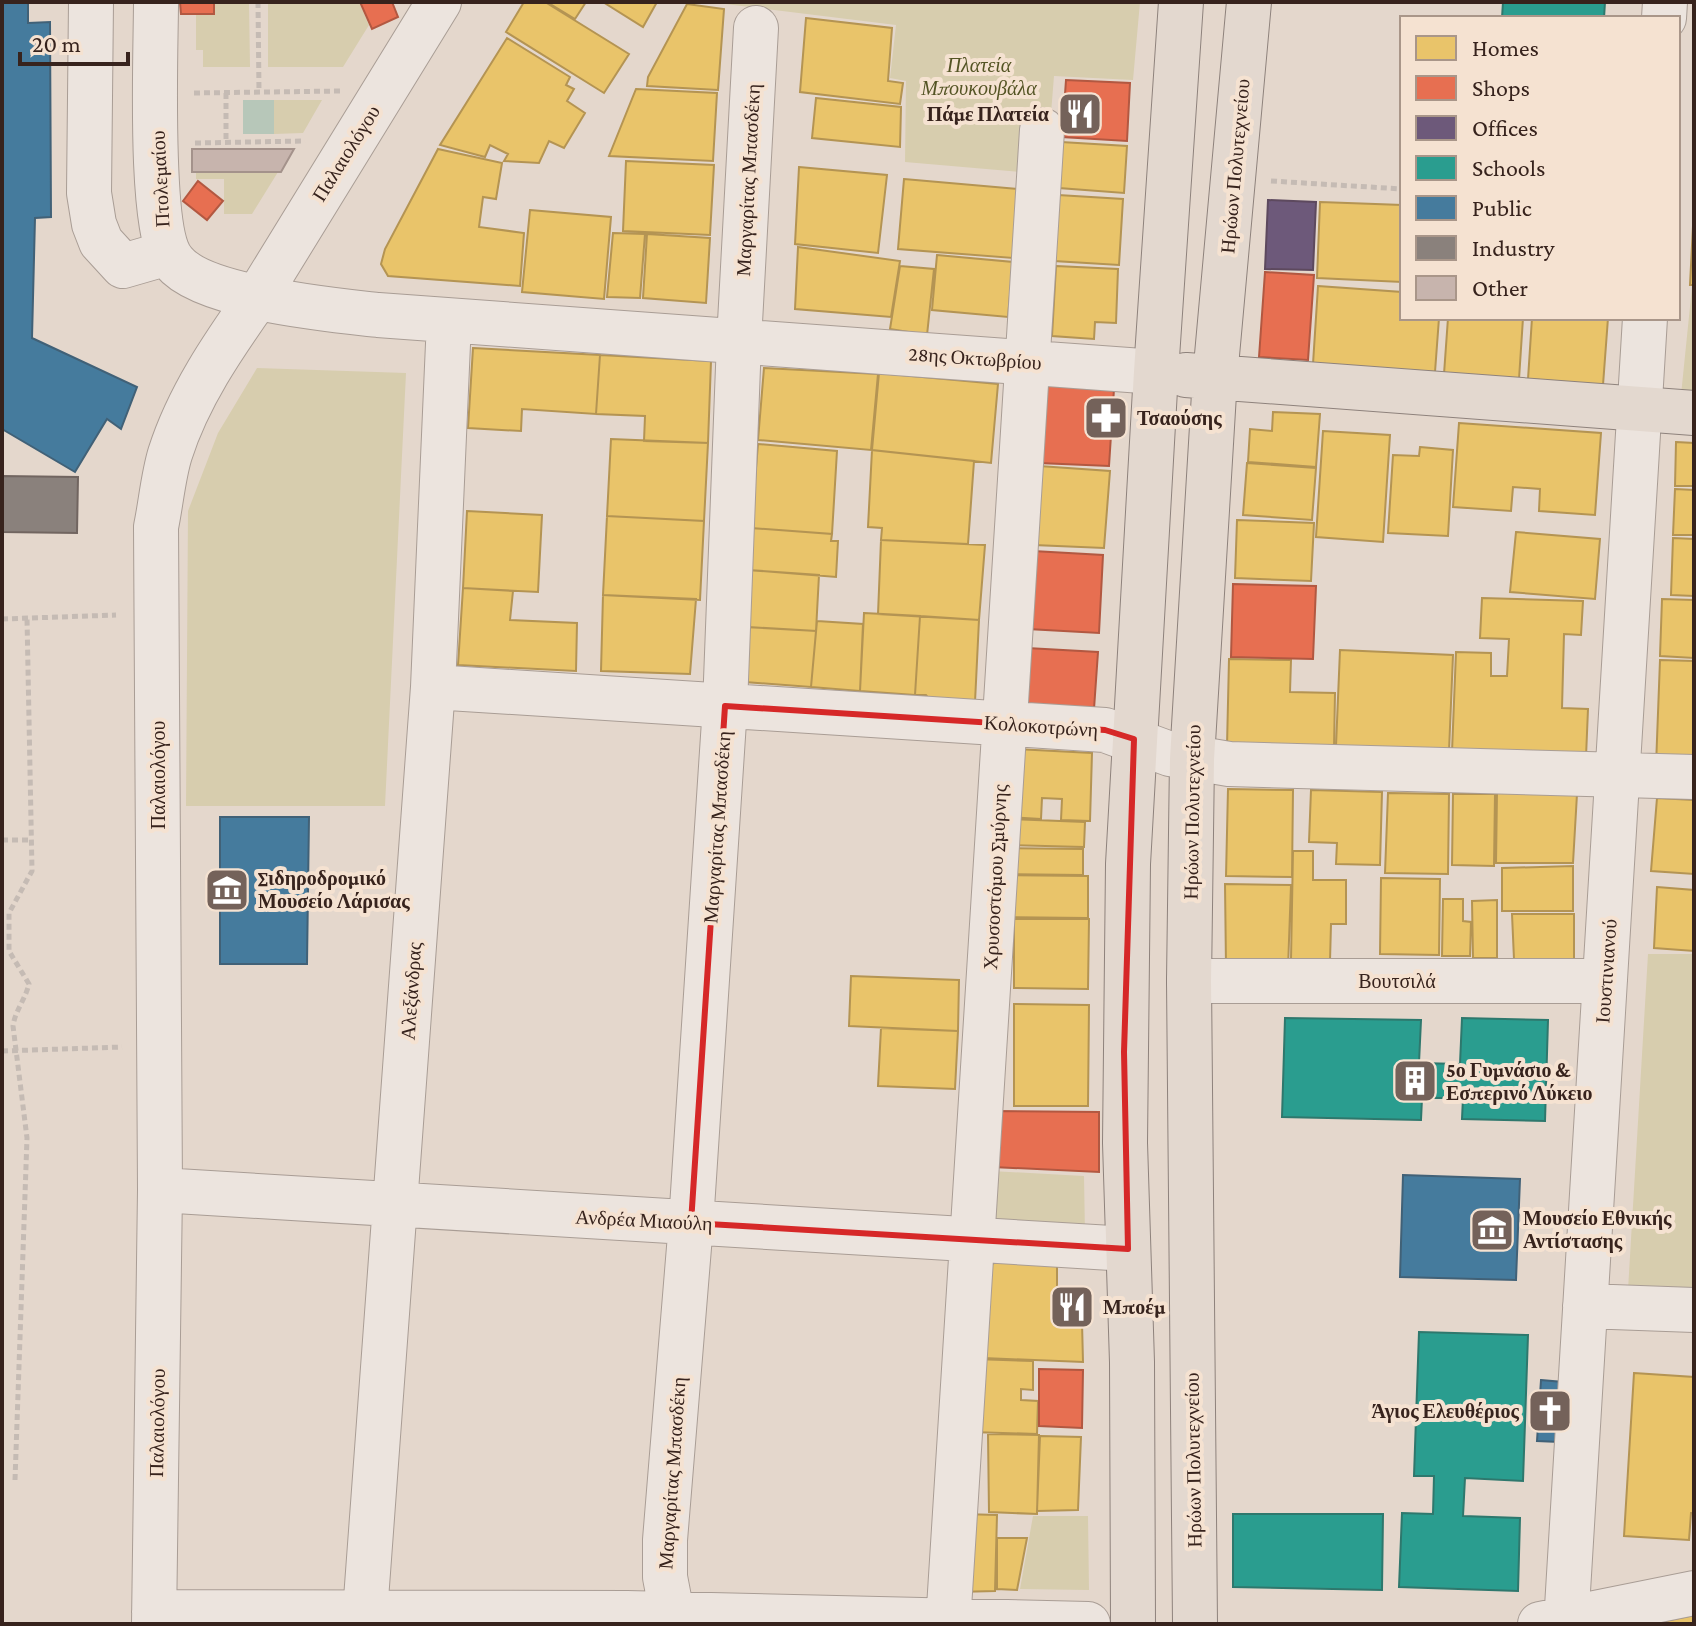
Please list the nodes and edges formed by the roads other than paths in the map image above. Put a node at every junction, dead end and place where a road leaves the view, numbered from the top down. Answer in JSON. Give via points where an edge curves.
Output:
{"nodes":[{"id":1,"x":155,"y":2,"type":"edge"},
{"id":2,"x":439,"y":2,"type":"edge"},
{"id":3,"x":1181,"y":2,"type":"edge"},
{"id":4,"x":1249,"y":2,"type":"edge"},
{"id":5,"x":91,"y":8,"type":"edge"},
{"id":6,"x":756,"y":28,"type":"dead end"},
{"id":7,"x":1042,"y":130,"type":"dead end"},
{"id":8,"x":168,"y":253,"type":"junction"},
{"id":9,"x":257,"y":298,"type":"junction"},
{"id":10,"x":1645,"y":320,"type":"edge"},
{"id":11,"x":449,"y":321,"type":"junction"},
{"id":12,"x":739,"y":341,"type":"junction"},
{"id":13,"x":1028,"y":362,"type":"junction"},
{"id":14,"x":1156,"y":372,"type":"junction"},
{"id":15,"x":1215,"y":377,"type":"junction"},
{"id":16,"x":1640,"y":409,"type":"junction"},
{"id":17,"x":1694,"y":413,"type":"edge"},
{"id":18,"x":433,"y":687,"type":"junction"},
{"id":19,"x":725,"y":706,"type":"junction"},
{"id":20,"x":1004,"y":724,"type":"junction"},
{"id":21,"x":1134,"y":739,"type":"junction"},
{"id":22,"x":1192,"y":759,"type":"junction"},
{"id":23,"x":1618,"y":775,"type":"junction"},
{"id":24,"x":1694,"y":777,"type":"edge"},
{"id":25,"x":1189,"y":981,"type":"junction"},
{"id":26,"x":1605,"y":981,"type":"junction"},
{"id":27,"x":160,"y":1190,"type":"junction"},
{"id":28,"x":395,"y":1205,"type":"junction"},
{"id":29,"x":691,"y":1223,"type":"junction"},
{"id":30,"x":973,"y":1240,"type":"junction"},
{"id":31,"x":1128,"y":1249,"type":"junction"},
{"id":32,"x":1585,"y":1306,"type":"junction"},
{"id":33,"x":1694,"y":1310,"type":"edge"},
{"id":34,"x":1694,"y":1593,"type":"edge"},
{"id":35,"x":365,"y":1613,"type":"junction"},
{"id":36,"x":154,"y":1618,"type":"edge"},
{"id":37,"x":672,"y":1619,"type":"edge"},
{"id":38,"x":949,"y":1622,"type":"edge"},
{"id":39,"x":1557,"y":1622,"type":"edge"},
{"id":40,"x":1088,"y":1624,"type":"edge"},
{"id":41,"x":1133,"y":1624,"type":"edge"},
{"id":42,"x":1195,"y":1624,"type":"edge"}],
"edges":[{"from":1,"to":5,"type":"street"},
{"from":1,"to":8,"type":"street","name":"Πτολεμαίου","via":[[157,165]]},
{"from":2,"to":9,"type":"street","name":"Παλαιολόγου"},
{"from":3,"to":14,"type":"main road"},
{"from":4,"to":15,"type":"main road","name":"Ηρώων Πολυτεχνείου"},
{"from":5,"to":8,"type":"street","via":[[89,177],[94,224],[106,251],[123,266]]},
{"from":6,"to":12,"type":"street","name":"Μαργαρίτας Μπασδέκη"},
{"from":7,"to":13,"type":"street","name":"Χρυσοστόμου Σμύρνης"},
{"from":8,"to":9,"type":"street","name":"Πτολεμαίου","via":[[195,276]]},
{"from":9,"to":11,"type":"street","name":"28ης Οκτωβρίου"},
{"from":9,"to":27,"type":"street","name":"Παλαιολόγου","via":[[195,396],[170,454],[156,527]]},
{"from":10,"to":16,"type":"street","name":"Ιουστινιανού"},
{"from":11,"to":12,"type":"street","name":"28ης Οκτωβρίου"},
{"from":11,"to":18,"type":"street","name":"Αλεξάνδρας"},
{"from":12,"to":13,"type":"street","name":"28ης Οκτωβρίου"},
{"from":12,"to":19,"type":"street","name":"Μαργαρίτας Μπασδέκη"},
{"from":13,"to":14,"type":"street","name":"28ης Οκτωβρίου"},
{"from":13,"to":20,"type":"street","name":"Χρυσοστόμου Σμύρνης"},
{"from":14,"to":15,"type":"main road","name":"28ης Οκτωβρίου"},
{"from":14,"to":21,"type":"main road"},
{"from":15,"to":16,"type":"main road","name":"28ης Οκτωβρίου"},
{"from":15,"to":22,"type":"main road","name":"Ηρώων Πολυτεχνείου"},
{"from":16,"to":17,"type":"main road","name":"28ης Οκτωβρίου"},
{"from":16,"to":23,"type":"street","name":"Ιουστινιανού"},
{"from":18,"to":19,"type":"street","name":"Κολοκοτρώνη"},
{"from":18,"to":28,"type":"street","name":"Αλεξάνδρας"},
{"from":19,"to":20,"type":"street","name":"Κολοκοτρώνη"},
{"from":19,"to":29,"type":"street","name":"Μαργαρίτας Μπασδέκη"},
{"from":20,"to":21,"type":"street","name":"Κολοκοτρώνη","via":[[1105,730]]},
{"from":20,"to":30,"type":"street","name":"Χρυσοστόμου Σμύρνης"},
{"from":21,"to":22,"type":"street","name":"Κολοκοτρώνη"},
{"from":21,"to":31,"type":"main road","via":[[1125,1009]]},
{"from":22,"to":23,"type":"street","name":"Κολοκοτρώνη"},
{"from":22,"to":25,"type":"main road","name":"Ηρώων Πολυτεχνείου"},
{"from":23,"to":24,"type":"street","name":"Κολοκοτρώνη"},
{"from":23,"to":26,"type":"street","name":"Ιουστινιανού"},
{"from":25,"to":26,"type":"street","name":"Βουτσιλά"},
{"from":25,"to":42,"type":"main road","name":"Ηρώων Πολυτεχνείου"},
{"from":26,"to":32,"type":"street","name":"Ιουστινιανού"},
{"from":27,"to":28,"type":"street","name":"Ανδρέα Μιαούλη"},
{"from":27,"to":36,"type":"street","name":"Παλαιολόγου"},
{"from":28,"to":29,"type":"street","name":"Ανδρέα Μιαούλη"},
{"from":28,"to":35,"type":"street","name":"Αλεξάνδρας"},
{"from":29,"to":30,"type":"street","name":"Ανδρέα Μιαούλη"},
{"from":29,"to":37,"type":"street","name":"Μαργαρίτας Μπασδέκη","via":[[665,1540]]},
{"from":30,"to":31,"type":"street","name":"Ανδρέα Μιαούλη"},
{"from":30,"to":38,"type":"street","name":"Χρυσοστόμου Σμύρνης"},
{"from":31,"to":41,"type":"main road"},
{"from":32,"to":33,"type":"street"},
{"from":32,"to":39,"type":"street","name":"Ιουστινιανού"},
{"from":34,"to":39,"type":"street"},
{"from":35,"to":36,"type":"street"},
{"from":35,"to":37,"type":"street"},
{"from":37,"to":38,"type":"street"},
{"from":38,"to":40,"type":"street"}]}
